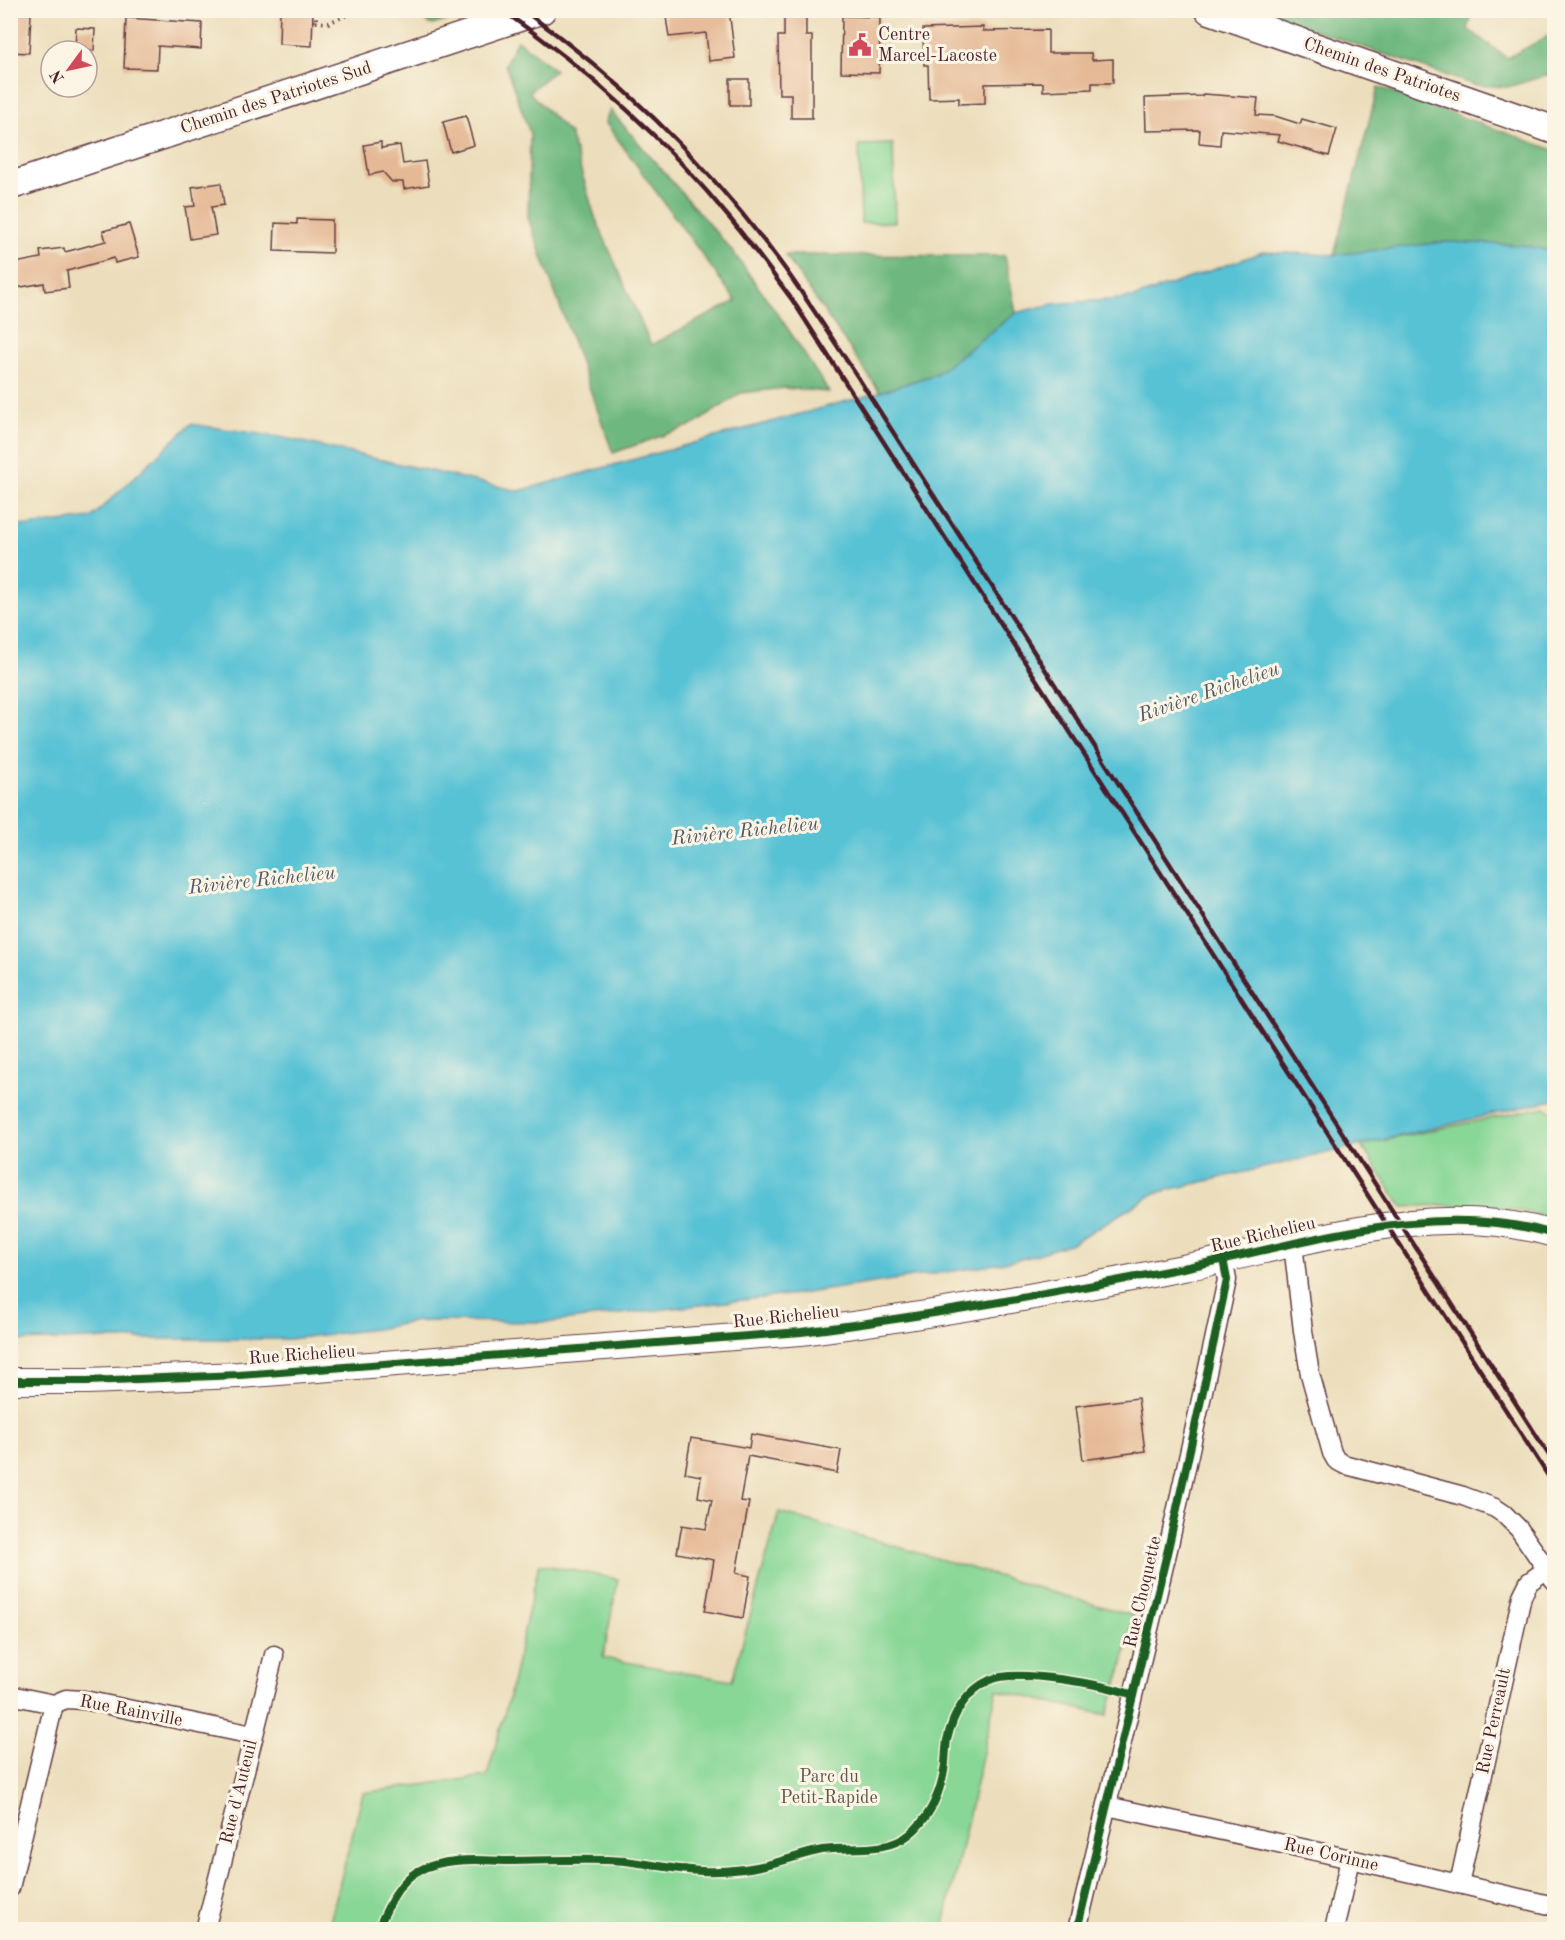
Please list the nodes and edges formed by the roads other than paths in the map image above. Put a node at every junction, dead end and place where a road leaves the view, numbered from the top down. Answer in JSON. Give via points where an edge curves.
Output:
{"nodes":[{"id":1,"x":542,"y":10,"type":"edge"},
{"id":2,"x":1209,"y":10,"type":"edge"},
{"id":3,"x":1554,"y":130,"type":"edge"},
{"id":4,"x":10,"y":186,"type":"edge"},
{"id":5,"x":1554,"y":1234,"type":"edge"},
{"id":6,"x":1293,"y":1244,"type":"junction"},
{"id":7,"x":1223,"y":1259,"type":"junction"},
{"id":8,"x":10,"y":1381,"type":"edge"},
{"id":9,"x":1551,"y":1574,"type":"edge"},
{"id":10,"x":274,"y":1655,"type":"dead end"},
{"id":11,"x":10,"y":1695,"type":"edge"},
{"id":12,"x":54,"y":1704,"type":"junction"},
{"id":13,"x":253,"y":1735,"type":"junction"},
{"id":14,"x":1107,"y":1806,"type":"junction"},
{"id":15,"x":1350,"y":1859,"type":"junction"},
{"id":16,"x":1459,"y":1884,"type":"junction"},
{"id":17,"x":10,"y":1888,"type":"edge"},
{"id":18,"x":1554,"y":1906,"type":"edge"},
{"id":19,"x":205,"y":1929,"type":"edge"},
{"id":20,"x":1077,"y":1929,"type":"edge"},
{"id":21,"x":1334,"y":1929,"type":"edge"}],
"edges":[{"from":1,"to":4,"type":"main road","name":"Chemin des Patriotes Sud"},
{"from":2,"to":3,"type":"main road","name":"Chemin des Patriotes"},
{"from":5,"to":6,"type":"main road","name":"Rue Richelieu","via":[[1501,1223],[1430,1220]]},
{"from":6,"to":7,"type":"main road","name":"Rue Richelieu"},
{"from":6,"to":9,"type":"street","via":[[1310,1374],[1336,1460],[1495,1508],[1520,1528]]},
{"from":7,"to":8,"type":"main road","name":"Rue Richelieu","via":[[998,1303],[801,1332],[239,1375]]},
{"from":7,"to":14,"type":"street","name":"Rue Choquette","via":[[1227,1280],[1223,1300]]},
{"from":9,"to":16,"type":"street","name":"Rue Perreault","via":[[1529,1582],[1522,1596]]},
{"from":10,"to":13,"type":"street","name":"Rue d'Auteuil"},
{"from":11,"to":12,"type":"street","name":"Rue Rainville"},
{"from":12,"to":13,"type":"street","name":"Rue Rainville","via":[[66,1699],[84,1700]]},
{"from":12,"to":17,"type":"street"},
{"from":13,"to":19,"type":"street","name":"Rue d'Auteuil"},
{"from":14,"to":15,"type":"street","name":"Rue Corinne"},
{"from":14,"to":20,"type":"street","name":"Rue Choquette"},
{"from":15,"to":16,"type":"street","name":"Rue Corinne"},
{"from":15,"to":21,"type":"street"},
{"from":16,"to":18,"type":"street","name":"Rue Corinne"}]}
